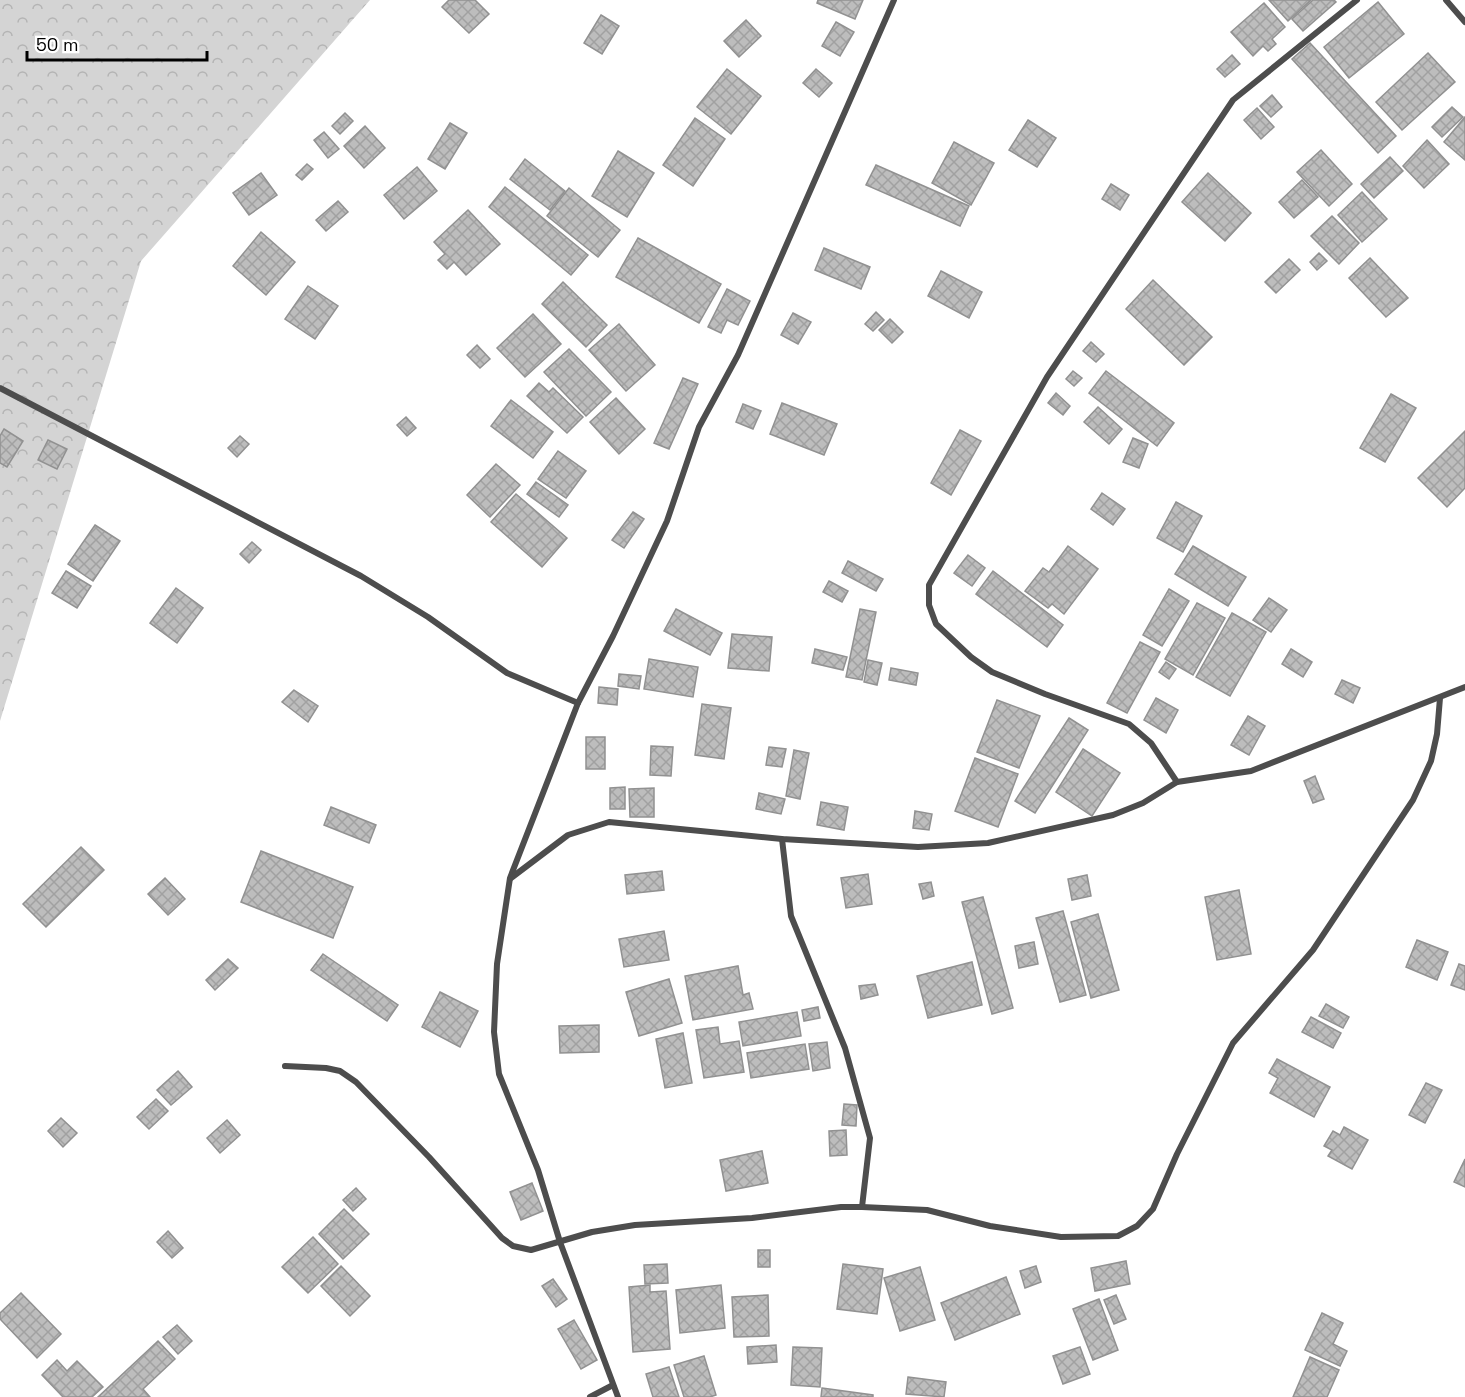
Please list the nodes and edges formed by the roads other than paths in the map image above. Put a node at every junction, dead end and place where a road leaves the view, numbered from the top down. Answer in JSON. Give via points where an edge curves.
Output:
{"nodes":[{"id":1,"x":894,"y":0,"type":"edge"},
{"id":2,"x":1357,"y":0,"type":"edge"},
{"id":3,"x":1446,"y":0,"type":"edge"},
{"id":4,"x":1465,"y":22,"type":"edge"},
{"id":5,"x":0,"y":388,"type":"edge"},
{"id":6,"x":1465,"y":687,"type":"edge"},
{"id":7,"x":1440,"y":698,"type":"junction"},
{"id":8,"x":578,"y":703,"type":"junction"},
{"id":9,"x":1177,"y":782,"type":"junction"},
{"id":10,"x":782,"y":839,"type":"junction"},
{"id":11,"x":510,"y":878,"type":"junction"},
{"id":12,"x":285,"y":1066,"type":"dead end"},
{"id":13,"x":862,"y":1207,"type":"junction"},
{"id":14,"x":560,"y":1242,"type":"junction"},
{"id":15,"x":613,"y":1385,"type":"junction"},
{"id":16,"x":590,"y":1397,"type":"edge"},
{"id":17,"x":618,"y":1397,"type":"edge"}],
"edges":[{"from":1,"to":8,"type":"street","via":[[738,355],[699,427],[667,521]]},
{"from":2,"to":9,"type":"street","via":[[1233,100],[1047,377],[929,585],[929,605],[936,624],[971,657],[992,672],[1129,724],[1151,743]]},
{"from":3,"to":4,"type":"street"},
{"from":5,"to":8,"type":"street","via":[[361,576],[507,673]]},
{"from":6,"to":7,"type":"street"},
{"from":7,"to":9,"type":"street","via":[[1251,771]]},
{"from":7,"to":13,"type":"street","via":[[1431,761],[1413,800],[1313,950],[1233,1043],[1153,1209],[1137,1226],[1118,1236],[1061,1237],[990,1226],[927,1210]]},
{"from":8,"to":11,"type":"street"},
{"from":9,"to":10,"type":"street","via":[[1143,803],[1113,815],[988,843],[918,847]]},
{"from":10,"to":11,"type":"street","via":[[609,822],[568,835]]},
{"from":10,"to":13,"type":"street","via":[[791,916],[845,1048],[870,1138]]},
{"from":11,"to":14,"type":"street","via":[[497,964],[494,1032],[499,1074],[538,1170]]},
{"from":12,"to":14,"type":"street","via":[[340,1071],[356,1082],[513,1246],[531,1250]]},
{"from":13,"to":14,"type":"street","via":[[635,1226],[592,1232]]},
{"from":14,"to":15,"type":"street"},
{"from":15,"to":16,"type":"street"},
{"from":15,"to":17,"type":"street"}]}
